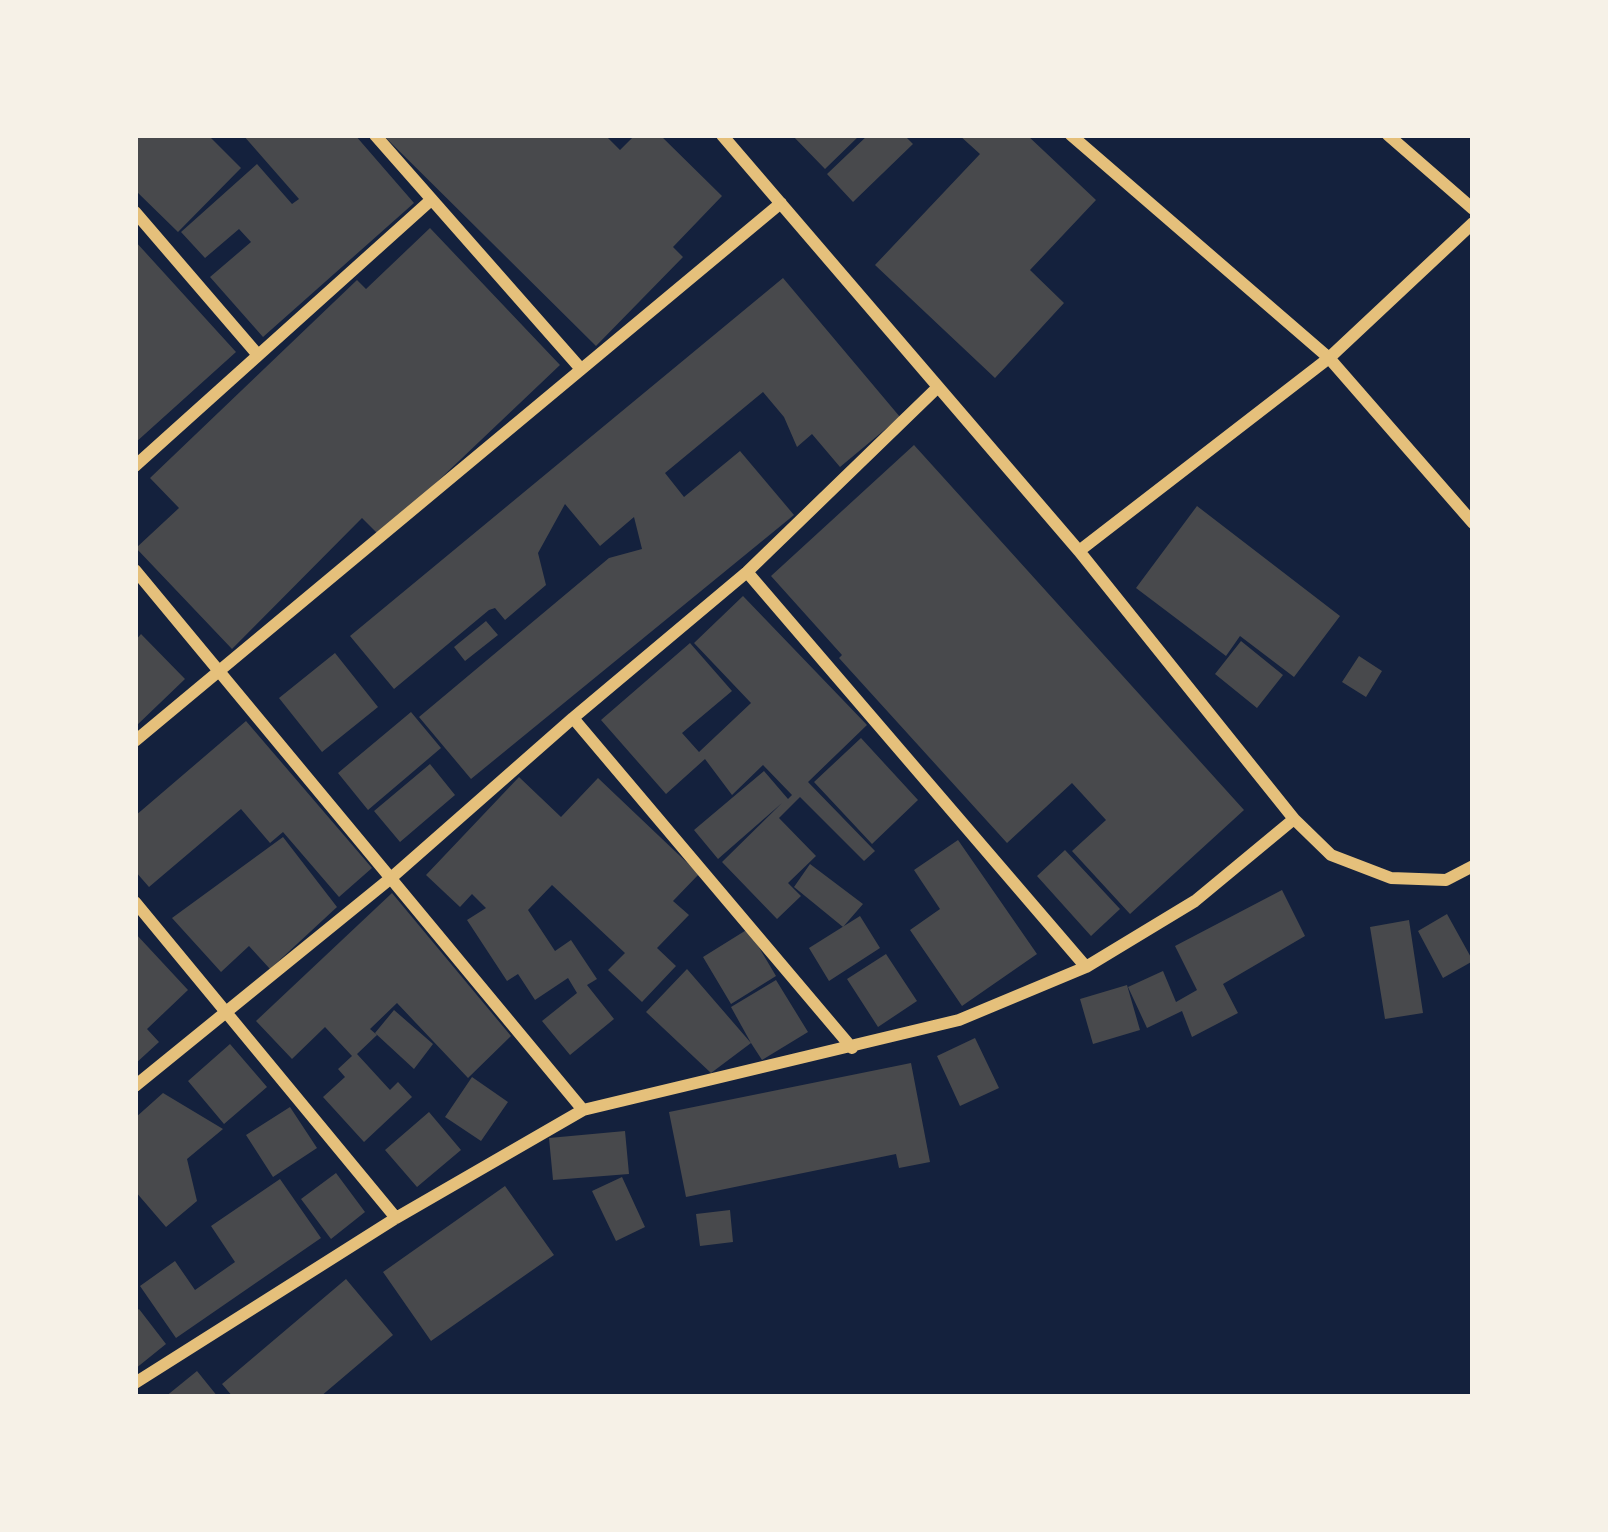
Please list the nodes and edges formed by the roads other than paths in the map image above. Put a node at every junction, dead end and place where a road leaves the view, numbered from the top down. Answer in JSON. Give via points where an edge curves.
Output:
{"nodes":[{"id":1,"x":375,"y":135,"type":"edge"},
{"id":2,"x":722,"y":135,"type":"edge"},
{"id":3,"x":1071,"y":135,"type":"edge"},
{"id":4,"x":1388,"y":135,"type":"edge"},
{"id":5,"x":430,"y":200,"type":"junction"},
{"id":6,"x":781,"y":203,"type":"junction"},
{"id":7,"x":1473,"y":209,"type":"edge"},
{"id":8,"x":135,"y":212,"type":"edge"},
{"id":9,"x":1473,"y":223,"type":"edge"},
{"id":10,"x":258,"y":355,"type":"junction"},
{"id":11,"x":1329,"y":358,"type":"junction"},
{"id":12,"x":581,"y":369,"type":"junction"},
{"id":13,"x":938,"y":387,"type":"junction"},
{"id":14,"x":135,"y":466,"type":"edge"},
{"id":15,"x":1473,"y":523,"type":"edge"},
{"id":16,"x":1079,"y":551,"type":"junction"},
{"id":17,"x":135,"y":570,"type":"edge"},
{"id":18,"x":747,"y":572,"type":"junction"},
{"id":19,"x":219,"y":671,"type":"junction"},
{"id":20,"x":573,"y":718,"type":"junction"},
{"id":21,"x":135,"y":741,"type":"edge"},
{"id":22,"x":1294,"y":819,"type":"junction"},
{"id":23,"x":1473,"y":866,"type":"edge"},
{"id":24,"x":391,"y":878,"type":"junction"},
{"id":25,"x":135,"y":902,"type":"edge"},
{"id":26,"x":1086,"y":967,"type":"junction"},
{"id":27,"x":226,"y":1012,"type":"junction"},
{"id":28,"x":852,"y":1048,"type":"junction"},
{"id":29,"x":135,"y":1086,"type":"edge"},
{"id":30,"x":583,"y":1110,"type":"junction"},
{"id":31,"x":396,"y":1218,"type":"junction"},
{"id":32,"x":135,"y":1383,"type":"edge"}],
"edges":[{"from":1,"to":5,"type":"street"},
{"from":2,"to":6,"type":"street"},
{"from":3,"to":11,"type":"street"},
{"from":4,"to":7,"type":"street"},
{"from":5,"to":10,"type":"street"},
{"from":5,"to":12,"type":"street"},
{"from":6,"to":12,"type":"street"},
{"from":6,"to":13,"type":"street"},
{"from":8,"to":10,"type":"street"},
{"from":9,"to":11,"type":"street"},
{"from":10,"to":14,"type":"street"},
{"from":11,"to":15,"type":"street"},
{"from":11,"to":16,"type":"street"},
{"from":12,"to":19,"type":"street"},
{"from":13,"to":16,"type":"street"},
{"from":13,"to":18,"type":"street"},
{"from":16,"to":22,"type":"street"},
{"from":17,"to":19,"type":"street"},
{"from":18,"to":20,"type":"street"},
{"from":18,"to":26,"type":"street"},
{"from":19,"to":21,"type":"street"},
{"from":19,"to":24,"type":"street"},
{"from":20,"to":24,"type":"street"},
{"from":20,"to":28,"type":"street"},
{"from":22,"to":23,"type":"street","via":[[1331,855],[1391,878],[1446,880]]},
{"from":22,"to":26,"type":"street","via":[[1195,901]]},
{"from":24,"to":27,"type":"street"},
{"from":24,"to":30,"type":"street"},
{"from":25,"to":27,"type":"street"},
{"from":26,"to":28,"type":"street","via":[[959,1020]]},
{"from":27,"to":29,"type":"street"},
{"from":27,"to":31,"type":"street"},
{"from":28,"to":30,"type":"street"},
{"from":30,"to":31,"type":"street"},
{"from":31,"to":32,"type":"street"}]}
